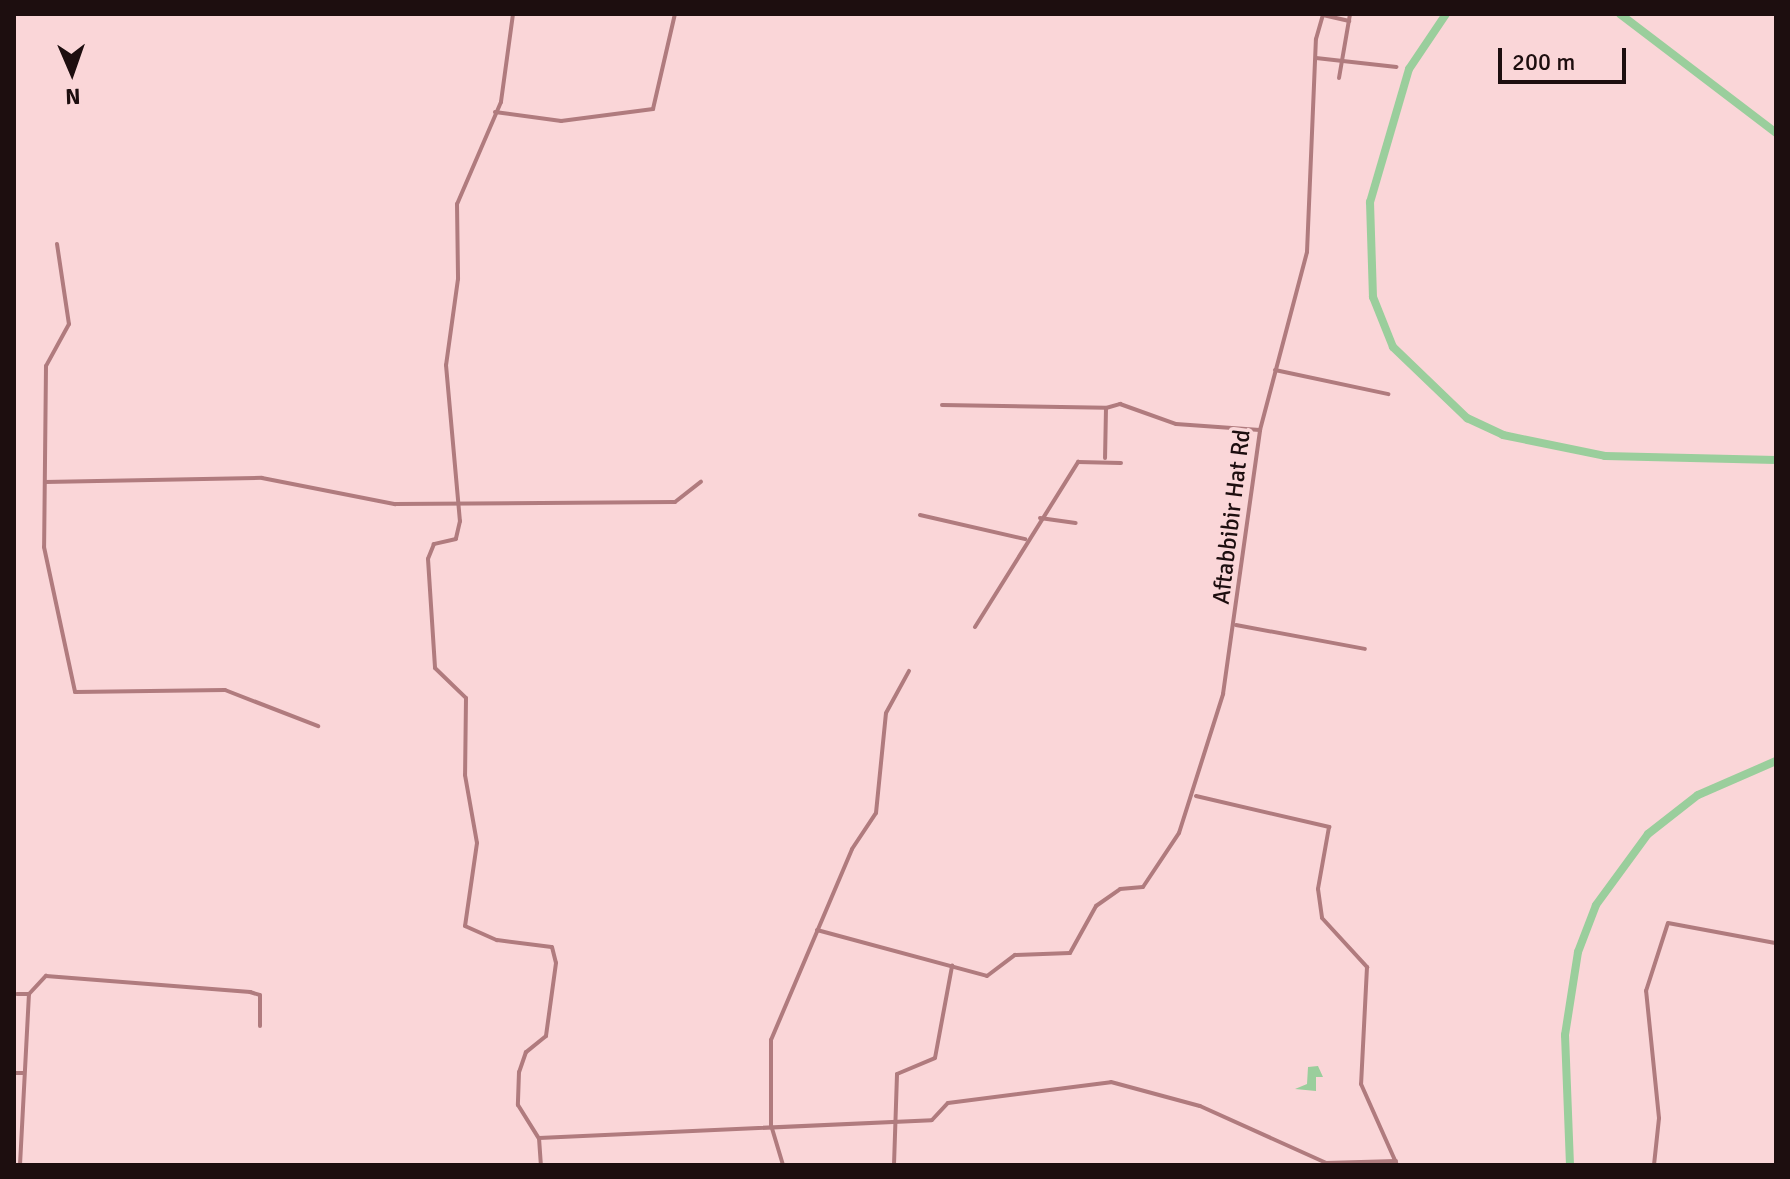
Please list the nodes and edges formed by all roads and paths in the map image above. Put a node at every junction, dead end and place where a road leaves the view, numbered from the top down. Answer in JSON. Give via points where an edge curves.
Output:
{"nodes":[{"id":1,"x":513,"y":14,"type":"edge"},
{"id":2,"x":675,"y":14,"type":"edge"},
{"id":3,"x":1350,"y":14,"type":"edge"},
{"id":4,"x":1349,"y":21,"type":"junction"},
{"id":5,"x":1315,"y":58,"type":"junction"},
{"id":6,"x":1343,"y":60,"type":"junction"},
{"id":7,"x":1397,"y":67,"type":"dead end"},
{"id":8,"x":1339,"y":78,"type":"dead end"},
{"id":9,"x":495,"y":112,"type":"junction"},
{"id":10,"x":57,"y":244,"type":"dead end"},
{"id":11,"x":1275,"y":370,"type":"junction"},
{"id":12,"x":1388,"y":394,"type":"dead end"},
{"id":13,"x":942,"y":405,"type":"dead end"},
{"id":14,"x":1106,"y":408,"type":"junction"},
{"id":15,"x":1260,"y":430,"type":"junction"},
{"id":16,"x":1105,"y":458,"type":"junction"},
{"id":17,"x":1121,"y":463,"type":"dead end"},
{"id":18,"x":45,"y":482,"type":"junction"},
{"id":19,"x":701,"y":482,"type":"dead end"},
{"id":20,"x":460,"y":502,"type":"junction"},
{"id":21,"x":920,"y":515,"type":"dead end"},
{"id":22,"x":1040,"y":518,"type":"junction"},
{"id":23,"x":1076,"y":523,"type":"dead end"},
{"id":24,"x":1025,"y":539,"type":"junction"},
{"id":25,"x":1236,"y":625,"type":"junction"},
{"id":26,"x":975,"y":627,"type":"dead end"},
{"id":27,"x":1365,"y":649,"type":"dead end"},
{"id":28,"x":909,"y":671,"type":"dead end"},
{"id":29,"x":318,"y":726,"type":"dead end"},
{"id":30,"x":1196,"y":796,"type":"junction"},
{"id":31,"x":817,"y":930,"type":"junction"},
{"id":32,"x":1775,"y":943,"type":"edge"},
{"id":33,"x":952,"y":963,"type":"junction"},
{"id":34,"x":17,"y":994,"type":"dead end"},
{"id":35,"x":29,"y":994,"type":"junction"},
{"id":36,"x":260,"y":1026,"type":"dead end"},
{"id":37,"x":14,"y":1073,"type":"edge"},
{"id":38,"x":24,"y":1073,"type":"junction"},
{"id":39,"x":892,"y":1118,"type":"junction"},
{"id":40,"x":771,"y":1125,"type":"junction"},
{"id":41,"x":539,"y":1138,"type":"junction"},
{"id":42,"x":1396,"y":1163,"type":"edge"},
{"id":43,"x":20,"y":1165,"type":"edge"},
{"id":44,"x":541,"y":1165,"type":"edge"},
{"id":45,"x":783,"y":1165,"type":"edge"},
{"id":46,"x":894,"y":1165,"type":"edge"},
{"id":47,"x":1654,"y":1165,"type":"edge"}],
"edges":[{"from":1,"to":9,"type":"street"},
{"from":2,"to":9,"type":"street","via":[[653,109],[561,121]]},
{"from":3,"to":4,"type":"street"},
{"from":4,"to":5,"type":"street","name":"Aftabbibir Hat Rd","via":[[1323,15]]},
{"from":4,"to":6,"type":"street"},
{"from":5,"to":6,"type":"street"},
{"from":5,"to":11,"type":"street","name":"Aftabbibir Hat Rd","via":[[1307,252]]},
{"from":6,"to":7,"type":"street"},
{"from":6,"to":8,"type":"street"},
{"from":9,"to":20,"type":"street","via":[[457,204],[446,365]]},
{"from":10,"to":18,"type":"street","via":[[69,324],[46,366]]},
{"from":11,"to":12,"type":"street"},
{"from":11,"to":15,"type":"street","name":"Aftabbibir Hat Rd"},
{"from":13,"to":14,"type":"street"},
{"from":14,"to":15,"type":"street","via":[[1120,404],[1176,424]]},
{"from":14,"to":16,"type":"street"},
{"from":15,"to":25,"type":"street","name":"Aftabbibir Hat Rd"},
{"from":16,"to":17,"type":"street"},
{"from":16,"to":22,"type":"street","via":[[1078,462]]},
{"from":18,"to":20,"type":"street","via":[[262,478],[374,503]]},
{"from":18,"to":29,"type":"street","via":[[44,547],[75,692],[225,690]]},
{"from":19,"to":20,"type":"street","via":[[675,502]]},
{"from":20,"to":41,"type":"street","via":[[458,535],[434,544],[428,559],[435,668],[466,698],[465,775],[477,843],[465,926],[554,951],[557,982],[546,1036],[526,1052],[519,1072],[518,1105]]},
{"from":21,"to":24,"type":"street"},
{"from":22,"to":23,"type":"street"},
{"from":22,"to":24,"type":"street"},
{"from":24,"to":26,"type":"street"},
{"from":25,"to":27,"type":"street"},
{"from":25,"to":30,"type":"street","name":"Aftabbibir Hat Rd"},
{"from":28,"to":31,"type":"street","via":[[886,713],[876,813]]},
{"from":30,"to":33,"type":"street","name":"Aftabbibir Hat Rd","via":[[1143,887],[1120,889],[1096,906],[1070,953],[1026,954],[987,976]]},
{"from":30,"to":42,"type":"street","via":[[1329,827],[1318,889],[1322,918],[1367,967],[1361,1084]]},
{"from":31,"to":33,"type":"street"},
{"from":31,"to":40,"type":"street","via":[[771,1040]]},
{"from":32,"to":47,"type":"street","via":[[1668,923],[1646,991],[1659,1118]]},
{"from":33,"to":39,"type":"street","via":[[935,1058],[897,1074]]},
{"from":34,"to":35,"type":"street"},
{"from":35,"to":36,"type":"street","via":[[46,976],[250,992],[260,995]]},
{"from":35,"to":38,"type":"street"},
{"from":37,"to":38,"type":"street"},
{"from":38,"to":43,"type":"street"},
{"from":39,"to":40,"type":"street"},
{"from":39,"to":42,"type":"street","via":[[932,1120],[944,1103],[992,1102],[1017,1091],[1123,1083],[1259,1128],[1326,1163]]},
{"from":39,"to":46,"type":"street"},
{"from":40,"to":41,"type":"street"},
{"from":40,"to":45,"type":"street"},
{"from":41,"to":44,"type":"street"}]}
